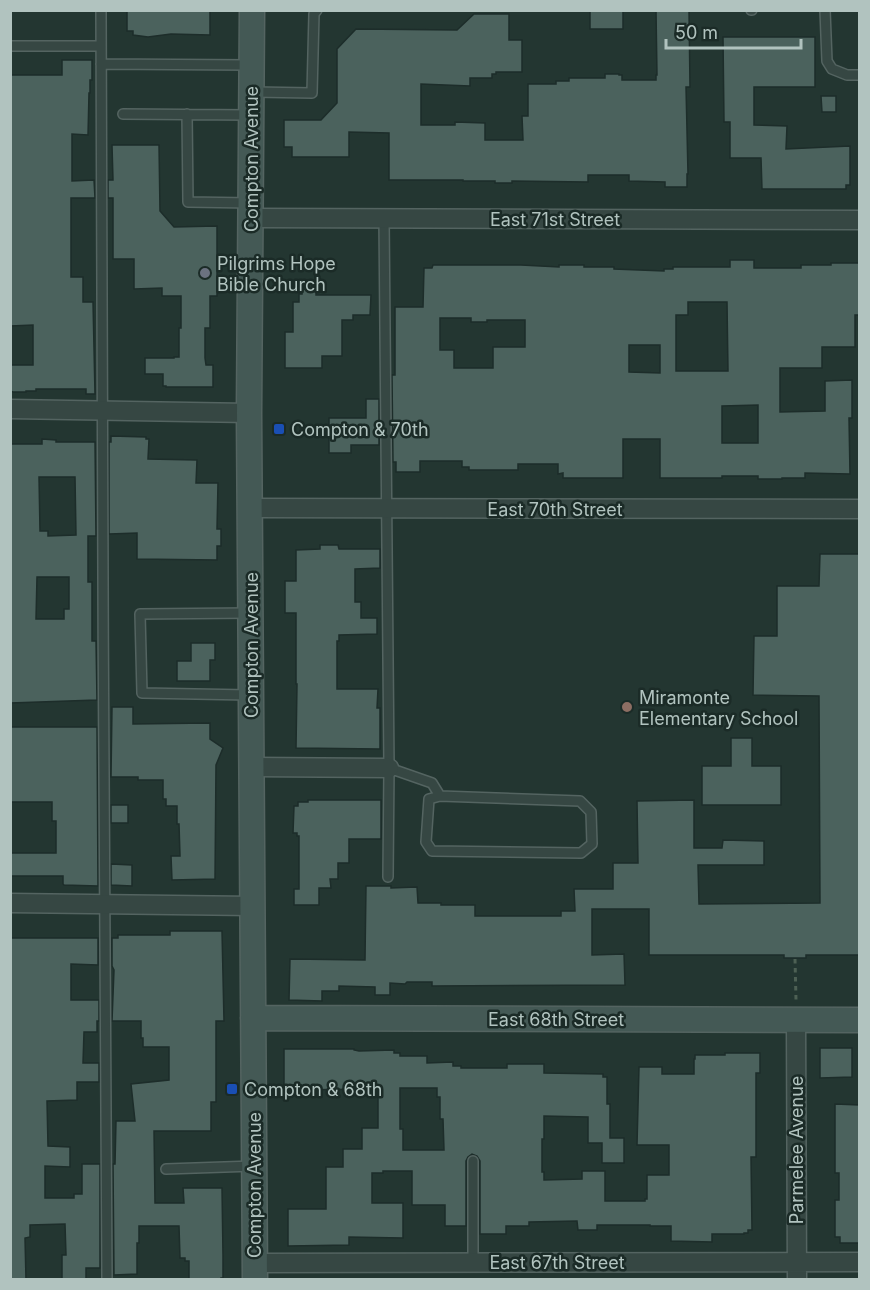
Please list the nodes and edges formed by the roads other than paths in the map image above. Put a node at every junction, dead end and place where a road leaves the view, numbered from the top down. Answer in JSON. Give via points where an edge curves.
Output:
{"nodes":[{"id":1,"x":101,"y":10,"type":"edge"},
{"id":2,"x":252,"y":10,"type":"edge"},
{"id":3,"x":317,"y":10,"type":"edge"},
{"id":4,"x":825,"y":10,"type":"edge"},
{"id":5,"x":10,"y":46,"type":"edge"},
{"id":6,"x":101,"y":46,"type":"junction"},
{"id":7,"x":101,"y":64,"type":"junction"},
{"id":8,"x":252,"y":65,"type":"junction"},
{"id":9,"x":860,"y":75,"type":"edge"},
{"id":10,"x":251,"y":103,"type":"junction"},
{"id":11,"x":123,"y":114,"type":"dead end"},
{"id":12,"x":187,"y":114,"type":"junction"},
{"id":13,"x":251,"y":210,"type":"junction"},
{"id":14,"x":384,"y":218,"type":"junction"},
{"id":15,"x":860,"y":220,"type":"edge"},
{"id":16,"x":10,"y":409,"type":"edge"},
{"id":17,"x":101,"y":411,"type":"junction"},
{"id":18,"x":249,"y":413,"type":"junction"},
{"id":19,"x":250,"y":508,"type":"junction"},
{"id":20,"x":386,"y":508,"type":"junction"},
{"id":21,"x":860,"y":509,"type":"edge"},
{"id":22,"x":250,"y":613,"type":"junction"},
{"id":23,"x":251,"y":695,"type":"junction"},
{"id":24,"x":251,"y":767,"type":"junction"},
{"id":25,"x":389,"y":768,"type":"junction"},
{"id":26,"x":440,"y":796,"type":"junction"},
{"id":27,"x":388,"y":877,"type":"dead end"},
{"id":28,"x":10,"y":903,"type":"edge"},
{"id":29,"x":106,"y":904,"type":"junction"},
{"id":30,"x":253,"y":906,"type":"junction"},
{"id":31,"x":253,"y":1018,"type":"junction"},
{"id":32,"x":796,"y":1020,"type":"junction"},
{"id":33,"x":860,"y":1020,"type":"edge"},
{"id":34,"x":473,"y":1161,"type":"dead end"},
{"id":35,"x":254,"y":1166,"type":"junction"},
{"id":36,"x":166,"y":1169,"type":"dead end"},
{"id":37,"x":472,"y":1262,"type":"junction"},
{"id":38,"x":860,"y":1262,"type":"edge"},
{"id":39,"x":797,"y":1270,"type":"edge"},
{"id":40,"x":255,"y":1271,"type":"edge"},
{"id":41,"x":106,"y":1280,"type":"edge"}],
"edges":[{"from":1,"to":6,"type":"lane"},
{"from":2,"to":8,"type":"main road","name":"Compton Avenue"},
{"from":3,"to":10,"type":"lane","via":[[312,93]]},
{"from":4,"to":9,"type":"lane","via":[[827,61],[832,69]]},
{"from":5,"to":6,"type":"lane"},
{"from":6,"to":7,"type":"lane"},
{"from":7,"to":8,"type":"lane"},
{"from":7,"to":17,"type":"lane"},
{"from":8,"to":10,"type":"main road","name":"Compton Avenue"},
{"from":10,"to":12,"type":"lane"},
{"from":10,"to":13,"type":"main road","name":"Compton Avenue"},
{"from":11,"to":12,"type":"lane"},
{"from":12,"to":13,"type":"lane","via":[[188,202]]},
{"from":13,"to":14,"type":"street","name":"East 71st Street"},
{"from":13,"to":18,"type":"main road","name":"Compton Avenue"},
{"from":14,"to":15,"type":"street","name":"East 71st Street"},
{"from":14,"to":20,"type":"lane"},
{"from":16,"to":17,"type":"street"},
{"from":17,"to":18,"type":"street"},
{"from":17,"to":29,"type":"lane"},
{"from":18,"to":19,"type":"main road","name":"Compton Avenue"},
{"from":19,"to":20,"type":"street","name":"East 70th Street"},
{"from":19,"to":22,"type":"main road","name":"Compton Avenue"},
{"from":20,"to":21,"type":"street","name":"East 70th Street"},
{"from":20,"to":25,"type":"lane"},
{"from":22,"to":23,"type":"main road","name":"Compton Avenue"},
{"from":22,"to":23,"type":"lane","via":[[140,614],[142,693]]},
{"from":23,"to":24,"type":"main road","name":"Compton Avenue"},
{"from":24,"to":25,"type":"street"},
{"from":24,"to":30,"type":"main road","name":"Compton Avenue"},
{"from":25,"to":26,"type":"lane","via":[[432,783]]},
{"from":25,"to":27,"type":"lane"},
{"from":26,"to":26,"type":"lane","via":[[429,799],[426,842],[432,851],[580,853],[592,844],[591,812],[580,801]]},
{"from":28,"to":29,"type":"street"},
{"from":29,"to":30,"type":"street"},
{"from":29,"to":41,"type":"lane"},
{"from":30,"to":31,"type":"main road","name":"Compton Avenue"},
{"from":31,"to":32,"type":"main road","name":"East 68th Street"},
{"from":31,"to":35,"type":"main road","name":"Compton Avenue"},
{"from":32,"to":33,"type":"main road","name":"East 68th Street"},
{"from":32,"to":39,"type":"street","name":"Parmelee Avenue"},
{"from":34,"to":37,"type":"lane"},
{"from":35,"to":36,"type":"lane"},
{"from":35,"to":40,"type":"main road","name":"Compton Avenue"},
{"from":37,"to":39,"type":"street","name":"East 67th Street"},
{"from":37,"to":40,"type":"street","name":"East 67th Street"},
{"from":38,"to":39,"type":"street","name":"East 67th Street"}]}
